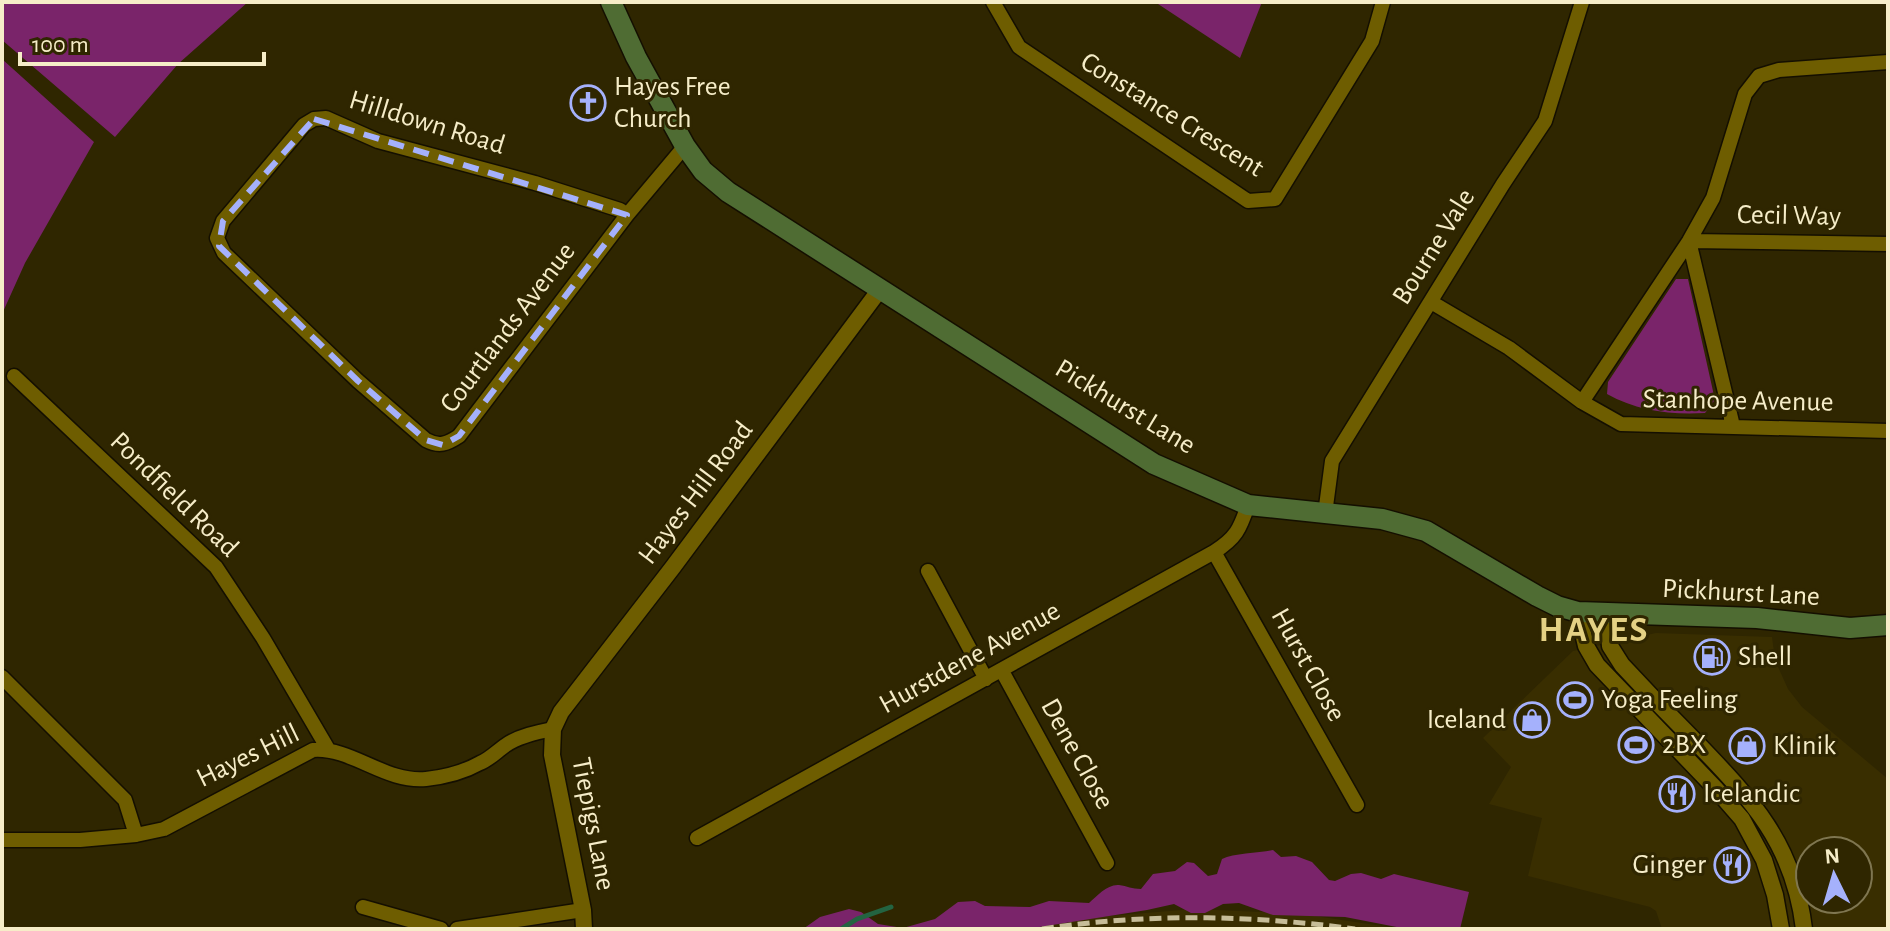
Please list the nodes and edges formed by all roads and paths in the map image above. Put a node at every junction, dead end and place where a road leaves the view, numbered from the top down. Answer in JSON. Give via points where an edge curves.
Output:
{"nodes":[{"id":1,"x":611,"y":2,"type":"edge"},
{"id":2,"x":993,"y":2,"type":"edge"},
{"id":3,"x":1383,"y":2,"type":"edge"},
{"id":4,"x":1582,"y":2,"type":"edge"},
{"id":5,"x":1888,"y":62,"type":"edge"},
{"id":6,"x":685,"y":146,"type":"junction"},
{"id":7,"x":627,"y":215,"type":"junction"},
{"id":8,"x":217,"y":238,"type":"joint"},
{"id":9,"x":1689,"y":241,"type":"junction"},
{"id":10,"x":1888,"y":244,"type":"edge"},
{"id":11,"x":881,"y":288,"type":"junction"},
{"id":12,"x":1431,"y":302,"type":"junction"},
{"id":13,"x":14,"y":376,"type":"dead end"},
{"id":14,"x":1582,"y":402,"type":"junction"},
{"id":15,"x":1733,"y":426,"type":"junction"},
{"id":16,"x":1888,"y":431,"type":"edge"},
{"id":17,"x":1248,"y":505,"type":"junction"},
{"id":18,"x":1325,"y":514,"type":"junction"},
{"id":19,"x":1214,"y":552,"type":"junction"},
{"id":20,"x":928,"y":571,"type":"dead end"},
{"id":21,"x":1578,"y":612,"type":"junction"},
{"id":22,"x":1607,"y":614,"type":"junction"},
{"id":23,"x":1888,"y":625,"type":"edge"},
{"id":24,"x":1002,"y":671,"type":"junction"},
{"id":25,"x":2,"y":677,"type":"edge"},
{"id":26,"x":986,"y":679,"type":"junction"},
{"id":27,"x":553,"y":729,"type":"junction"},
{"id":28,"x":328,"y":749,"type":"junction"},
{"id":29,"x":1357,"y":805,"type":"dead end"},
{"id":30,"x":136,"y":835,"type":"junction"},
{"id":31,"x":697,"y":838,"type":"dead end"},
{"id":32,"x":2,"y":840,"type":"edge"},
{"id":33,"x":1107,"y":863,"type":"dead end"},
{"id":34,"x":363,"y":907,"type":"dead end"},
{"id":35,"x":583,"y":910,"type":"junction"},
{"id":36,"x":441,"y":929,"type":"edge"},
{"id":37,"x":457,"y":929,"type":"edge"},
{"id":38,"x":584,"y":929,"type":"edge"},
{"id":39,"x":1781,"y":929,"type":"edge"},
{"id":40,"x":1804,"y":929,"type":"edge"}],
"edges":[{"from":1,"to":6,"type":"main road","name":"Pickhurst Lane"},
{"from":2,"to":3,"type":"street","name":"Constance Crescent","via":[[1019,47],[1248,201],[1275,199],[1372,41]]},
{"from":4,"to":12,"type":"street","name":"Bourne Vale","via":[[1545,121]]},
{"from":5,"to":9,"type":"street","via":[[1759,76],[1745,94],[1713,198]]},
{"from":6,"to":7,"type":"street","name":"Courtlands Avenue"},
{"from":6,"to":11,"type":"main road","name":"Pickhurst Lane","via":[[728,192]]},
{"from":7,"to":8,"type":"street","name":"Hilldown Road","via":[[535,183],[378,141],[326,118],[304,125],[223,221]]},
{"from":7,"to":8,"type":"street","name":"Courtlands Avenue","via":[[459,436],[443,445],[426,440],[358,381],[224,253]]},
{"from":9,"to":10,"type":"street","name":"Cecil Way"},
{"from":9,"to":14,"type":"street"},
{"from":9,"to":15,"type":"street"},
{"from":11,"to":17,"type":"main road","name":"Pickhurst Lane","via":[[1154,464]]},
{"from":11,"to":27,"type":"street","name":"Hayes Hill Road"},
{"from":12,"to":14,"type":"street","name":"Stanhope Avenue","via":[[1509,348]]},
{"from":12,"to":18,"type":"street","name":"Bourne Vale","via":[[1332,461]]},
{"from":13,"to":28,"type":"street","name":"Pondfield Road","via":[[216,567]]},
{"from":14,"to":15,"type":"street","name":"Stanhope Avenue","via":[[1621,424]]},
{"from":15,"to":16,"type":"street","name":"Stanhope Avenue"},
{"from":17,"to":18,"type":"main road","name":"Pickhurst Lane"},
{"from":17,"to":19,"type":"street","name":"Hurstdene Avenue","via":[[1232,541]]},
{"from":18,"to":21,"type":"main road","name":"Pickhurst Lane","via":[[1382,519],[1426,531],[1537,596]]},
{"from":19,"to":24,"type":"street","name":"Hurstdene Avenue"},
{"from":19,"to":29,"type":"street","name":"Hurst Close"},
{"from":20,"to":26,"type":"street"},
{"from":21,"to":22,"type":"main road","name":"Pickhurst Lane"},
{"from":21,"to":39,"type":"street","via":[[1597,665],[1750,832],[1770,878]]},
{"from":22,"to":23,"type":"main road","name":"Pickhurst Lane","via":[[1757,618],[1850,628]]},
{"from":22,"to":40,"type":"street","via":[[1610,646],[1622,665],[1764,817],[1790,869]]},
{"from":24,"to":26,"type":"street","name":"Hurstdene Avenue"},
{"from":24,"to":33,"type":"street","name":"Dene Close"},
{"from":25,"to":30,"type":"street","via":[[125,800]]},
{"from":26,"to":31,"type":"street","name":"Hurstdene Avenue"},
{"from":27,"to":28,"type":"street","name":"Hayes Hill","via":[[509,743],[460,772],[424,779],[398,777]]},
{"from":27,"to":35,"type":"street","name":"Tiepigs Lane","via":[[552,755]]},
{"from":28,"to":30,"type":"street","name":"Hayes Hill","via":[[313,750],[164,829]]},
{"from":30,"to":32,"type":"street","name":"Hayes Hill"},
{"from":34,"to":36,"type":"street"},
{"from":35,"to":37,"type":"street"},
{"from":35,"to":38,"type":"street","name":"Tiepigs Lane"}]}
